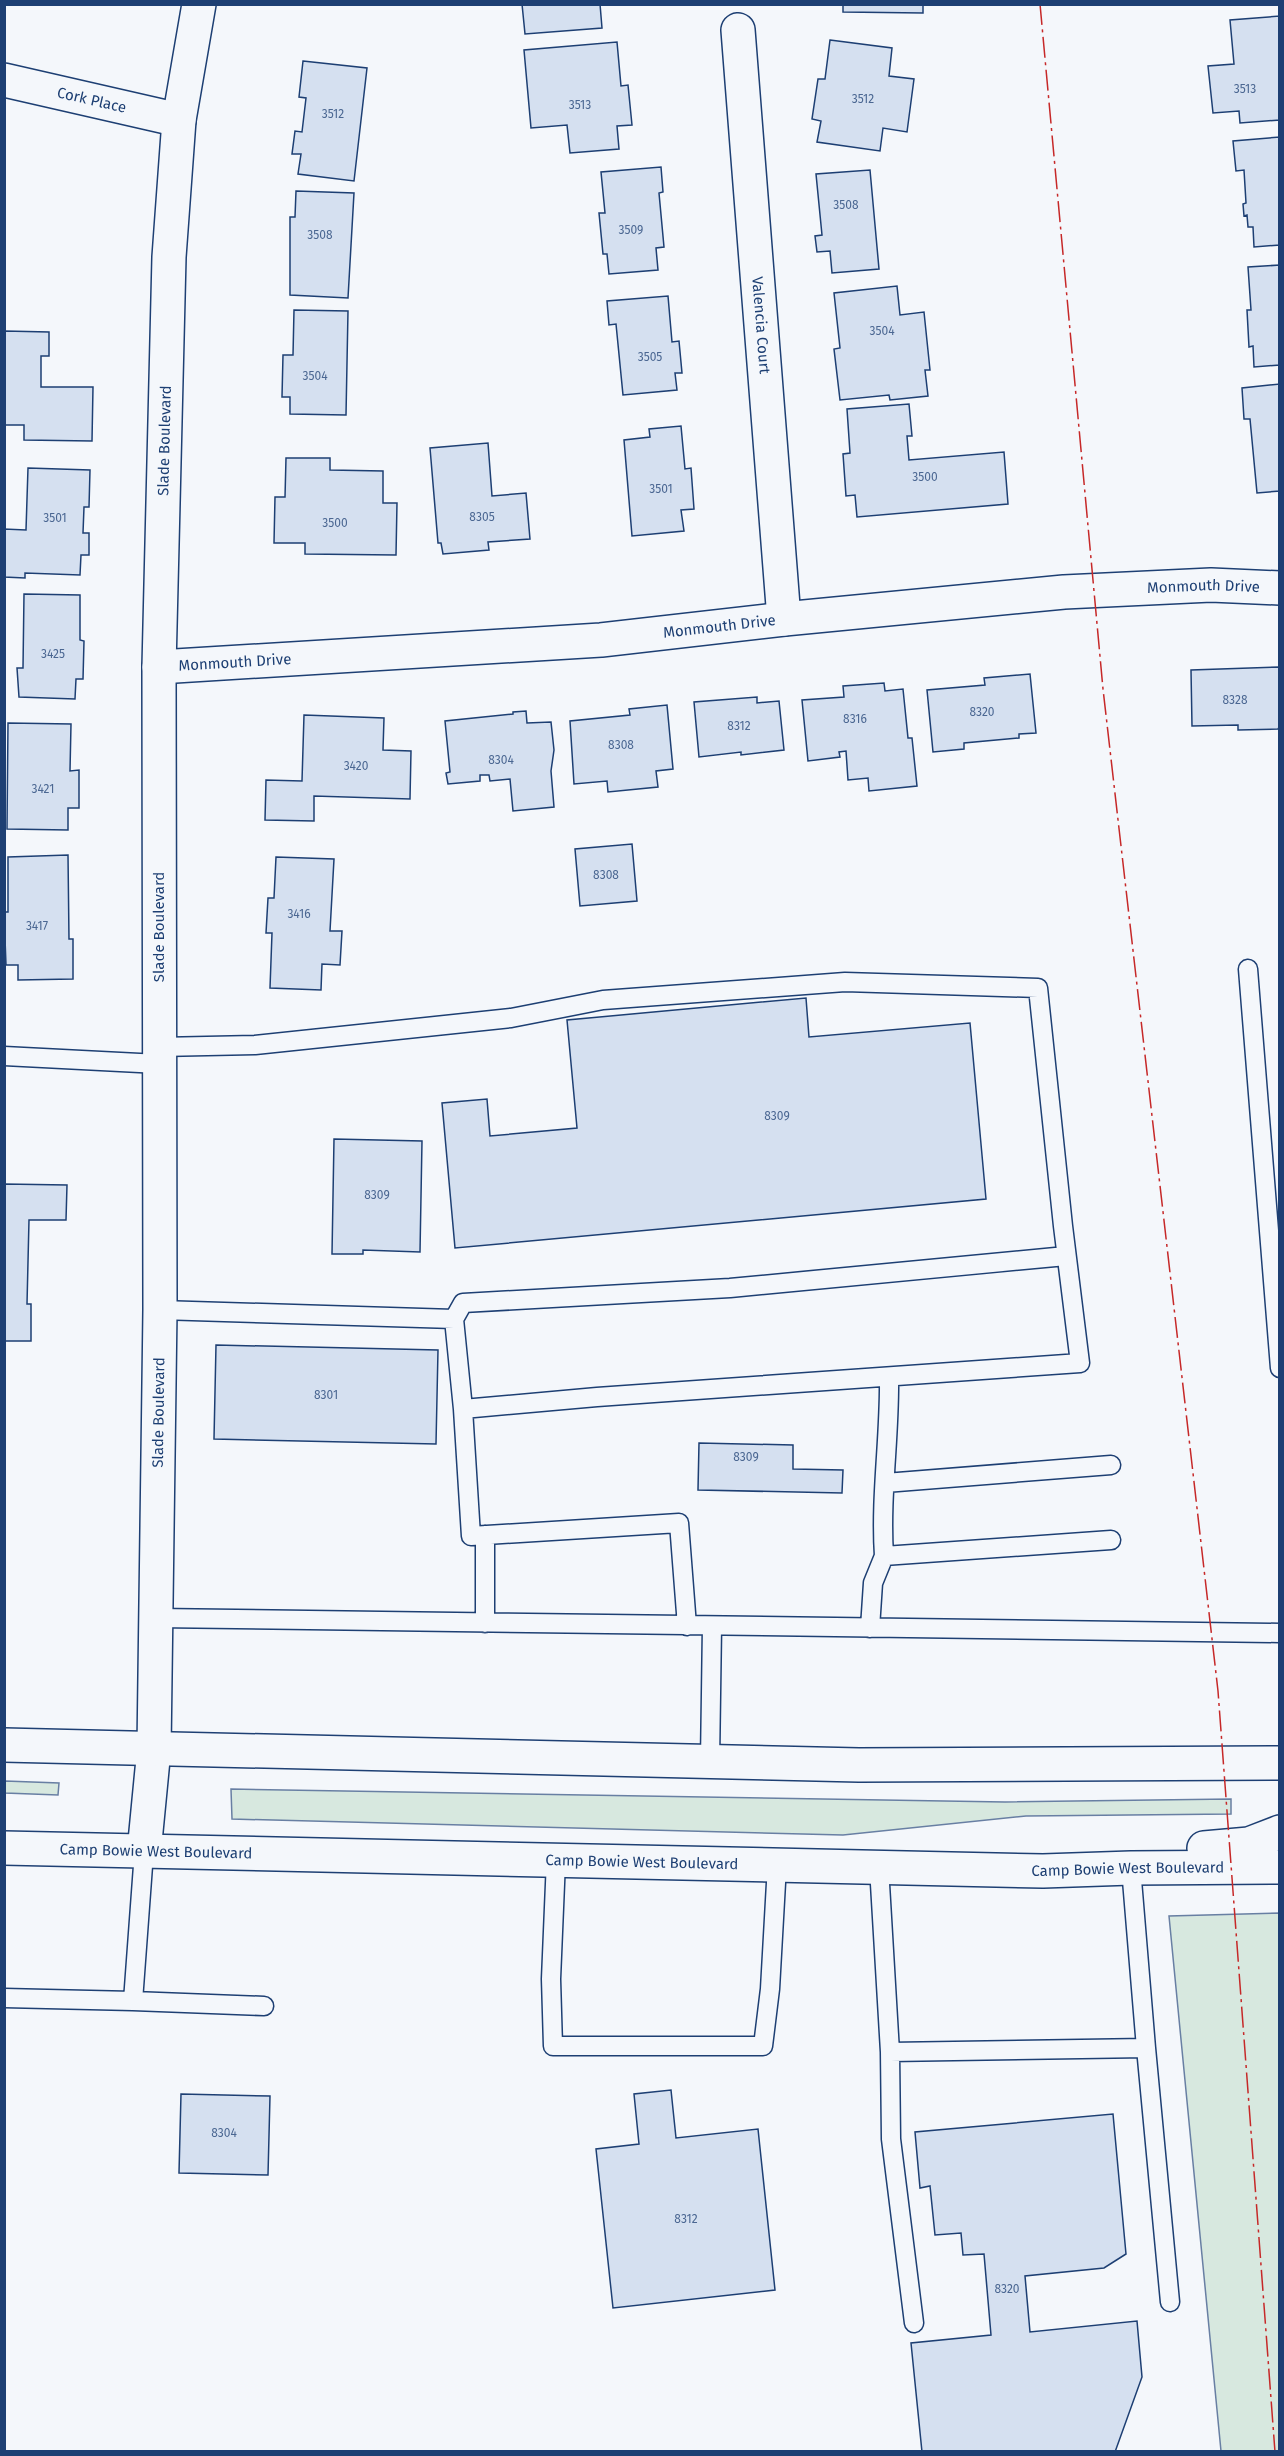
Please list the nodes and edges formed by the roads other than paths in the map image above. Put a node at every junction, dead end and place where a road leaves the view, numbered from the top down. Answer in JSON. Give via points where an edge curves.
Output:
{"nodes":[{"id":1,"x":199,"y":4,"type":"edge"},
{"id":2,"x":738,"y":30,"type":"dead end"},
{"id":3,"x":4,"y":80,"type":"edge"},
{"id":4,"x":179,"y":120,"type":"junction"},
{"id":5,"x":1280,"y":588,"type":"edge"},
{"id":6,"x":784,"y":619,"type":"junction"},
{"id":7,"x":159,"y":667,"type":"junction"},
{"id":8,"x":1248,"y":969,"type":"dead end"},
{"id":9,"x":4,"y":1056,"type":"edge"},
{"id":10,"x":159,"y":1056,"type":"junction"},
{"id":11,"x":1066,"y":1256,"type":"junction"},
{"id":12,"x":160,"y":1310,"type":"junction"},
{"id":13,"x":454,"y":1319,"type":"junction"},
{"id":14,"x":1280,"y":1368,"type":"edge"},
{"id":15,"x":889,"y":1377,"type":"junction"},
{"id":16,"x":463,"y":1409,"type":"junction"},
{"id":17,"x":1112,"y":1465,"type":"dead end"},
{"id":18,"x":885,"y":1483,"type":"junction"},
{"id":19,"x":485,"y":1535,"type":"junction"},
{"id":20,"x":1111,"y":1540,"type":"dead end"},
{"id":21,"x":884,"y":1556,"type":"junction"},
{"id":22,"x":156,"y":1618,"type":"junction"},
{"id":23,"x":485,"y":1623,"type":"junction"},
{"id":24,"x":687,"y":1626,"type":"junction"},
{"id":25,"x":712,"y":1626,"type":"junction"},
{"id":26,"x":870,"y":1628,"type":"junction"},
{"id":27,"x":1280,"y":1633,"type":"edge"},
{"id":28,"x":4,"y":1745,"type":"edge"},
{"id":29,"x":154,"y":1749,"type":"junction"},
{"id":30,"x":710,"y":1761,"type":"junction"},
{"id":31,"x":1280,"y":1763,"type":"edge"},
{"id":32,"x":1280,"y":1832,"type":"edge"},
{"id":33,"x":4,"y":1848,"type":"edge"},
{"id":34,"x":144,"y":1852,"type":"junction"},
{"id":35,"x":556,"y":1860,"type":"junction"},
{"id":36,"x":777,"y":1865,"type":"junction"},
{"id":37,"x":1280,"y":1867,"type":"edge"},
{"id":38,"x":879,"y":1868,"type":"junction"},
{"id":39,"x":1131,"y":1868,"type":"junction"},
{"id":40,"x":1043,"y":1871,"type":"junction"},
{"id":41,"x":4,"y":1998,"type":"edge"},
{"id":42,"x":133,"y":2001,"type":"junction"},
{"id":43,"x":264,"y":2006,"type":"dead end"},
{"id":44,"x":1146,"y":2048,"type":"junction"},
{"id":45,"x":890,"y":2052,"type":"junction"},
{"id":46,"x":1170,"y":2302,"type":"dead end"},
{"id":47,"x":914,"y":2323,"type":"dead end"}],
"edges":[{"from":1,"to":4,"type":"street","name":"Slade Boulevard"},
{"from":2,"to":6,"type":"street","name":"Valencia Court"},
{"from":3,"to":4,"type":"street","name":"Cork Place"},
{"from":4,"to":7,"type":"street","name":"Slade Boulevard","via":[[168,257]]},
{"from":5,"to":6,"type":"street","name":"Monmouth Drive","via":[[1211,585],[1064,592]]},
{"from":6,"to":7,"type":"street","name":"Monmouth Drive","via":[[601,640]]},
{"from":7,"to":10,"type":"street","name":"Slade Boulevard"},
{"from":8,"to":14,"type":"lane"},
{"from":9,"to":10,"type":"lane"},
{"from":10,"to":11,"type":"lane","via":[[511,1018],[603,1000],[845,982],[1038,988]]},
{"from":10,"to":12,"type":"street","name":"Slade Boulevard"},
{"from":11,"to":13,"type":"lane","via":[[730,1288],[463,1304]]},
{"from":11,"to":15,"type":"lane","via":[[1080,1363]]},
{"from":12,"to":13,"type":"lane"},
{"from":12,"to":22,"type":"street","name":"Slade Boulevard"},
{"from":13,"to":16,"type":"lane"},
{"from":15,"to":16,"type":"lane"},
{"from":15,"to":18,"type":"lane"},
{"from":16,"to":19,"type":"lane","via":[[471,1536]]},
{"from":17,"to":18,"type":"lane"},
{"from":18,"to":21,"type":"lane"},
{"from":19,"to":23,"type":"lane"},
{"from":19,"to":24,"type":"lane","via":[[679,1522]]},
{"from":20,"to":21,"type":"lane"},
{"from":21,"to":26,"type":"lane","via":[[873,1583]]},
{"from":22,"to":23,"type":"lane"},
{"from":22,"to":29,"type":"street","name":"Slade Boulevard"},
{"from":23,"to":24,"type":"lane"},
{"from":24,"to":25,"type":"lane"},
{"from":25,"to":26,"type":"lane"},
{"from":25,"to":30,"type":"lane"},
{"from":26,"to":27,"type":"lane"},
{"from":28,"to":29,"type":"street"},
{"from":29,"to":30,"type":"street"},
{"from":29,"to":34,"type":"street","name":"Slade Boulevard"},
{"from":30,"to":31,"type":"street","via":[[860,1765]]},
{"from":32,"to":40,"type":"street","via":[[1249,1844],[1138,1849]]},
{"from":33,"to":34,"type":"street","name":"Camp Bowie West Boulevard"},
{"from":34,"to":35,"type":"street","name":"Camp Bowie West Boulevard"},
{"from":34,"to":42,"type":"lane"},
{"from":35,"to":36,"type":"street","name":"Camp Bowie West Boulevard"},
{"from":35,"to":36,"type":"lane","via":[[551,1979],[553,2046],[763,2046]]},
{"from":36,"to":38,"type":"street","name":"Camp Bowie West Boulevard"},
{"from":37,"to":39,"type":"street","name":"Camp Bowie West Boulevard"},
{"from":38,"to":40,"type":"street","name":"Camp Bowie West Boulevard"},
{"from":38,"to":45,"type":"lane"},
{"from":39,"to":40,"type":"street","name":"Camp Bowie West Boulevard"},
{"from":39,"to":44,"type":"lane"},
{"from":41,"to":42,"type":"lane"},
{"from":42,"to":43,"type":"lane"},
{"from":44,"to":45,"type":"lane"},
{"from":44,"to":46,"type":"lane"},
{"from":45,"to":47,"type":"lane","via":[[891,2139]]}]}
